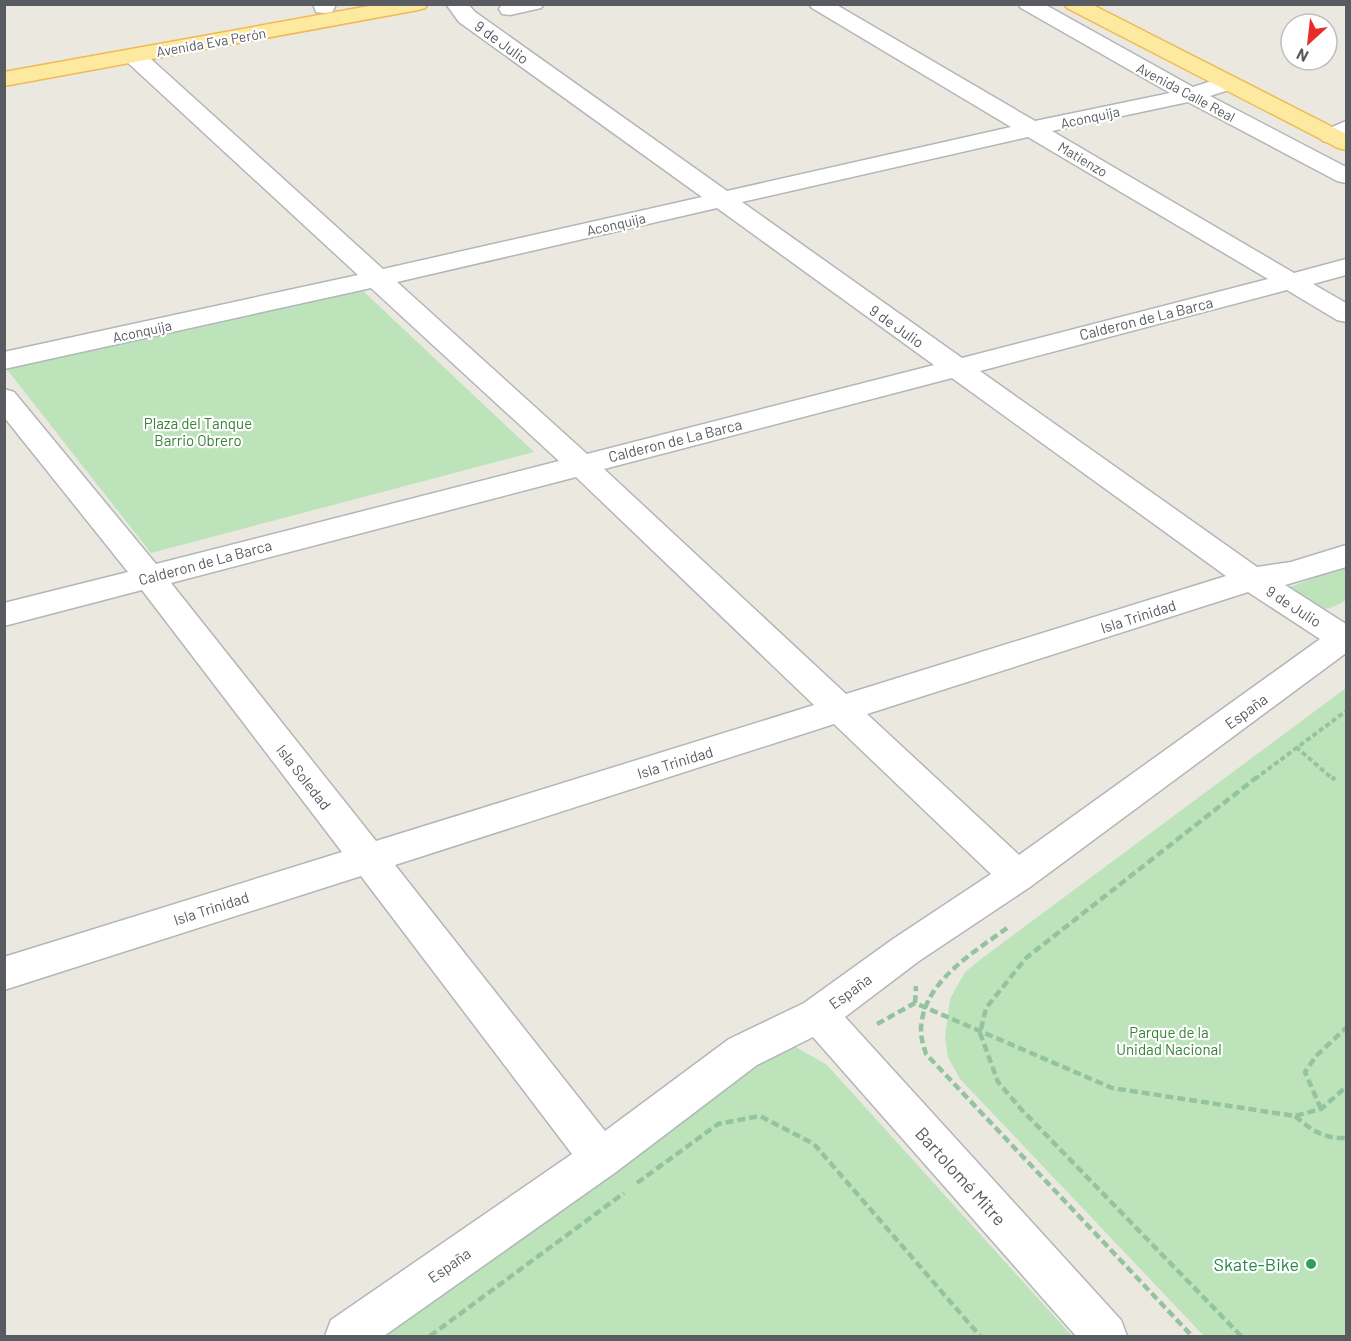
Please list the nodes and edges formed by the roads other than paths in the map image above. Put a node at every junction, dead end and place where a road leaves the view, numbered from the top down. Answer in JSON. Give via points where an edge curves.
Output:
{"nodes":[{"id":1,"x":418,"y":4,"type":"edge"},
{"id":2,"x":456,"y":4,"type":"edge"},
{"id":3,"x":534,"y":4,"type":"edge"},
{"id":4,"x":819,"y":4,"type":"edge"},
{"id":5,"x":1028,"y":4,"type":"edge"},
{"id":6,"x":1074,"y":4,"type":"edge"},
{"id":7,"x":329,"y":5,"type":"edge"},
{"id":8,"x":510,"y":9,"type":"dead end"},
{"id":9,"x":134,"y":56,"type":"junction"},
{"id":10,"x":4,"y":66,"type":"edge"},
{"id":11,"x":4,"y":79,"type":"edge"},
{"id":12,"x":1227,"y":83,"type":"junction"},
{"id":13,"x":1191,"y":95,"type":"junction"},
{"id":14,"x":1031,"y":129,"type":"junction"},
{"id":15,"x":1341,"y":136,"type":"edge"},
{"id":16,"x":1347,"y":176,"type":"edge"},
{"id":17,"x":720,"y":200,"type":"junction"},
{"id":18,"x":1347,"y":267,"type":"edge"},
{"id":19,"x":379,"y":278,"type":"junction"},
{"id":20,"x":1290,"y":282,"type":"junction"},
{"id":21,"x":1347,"y":314,"type":"edge"},
{"id":22,"x":4,"y":361,"type":"edge"},
{"id":23,"x":956,"y":367,"type":"junction"},
{"id":24,"x":4,"y":398,"type":"edge"},
{"id":25,"x":580,"y":464,"type":"junction"},
{"id":26,"x":1347,"y":556,"type":"edge"},
{"id":27,"x":148,"y":577,"type":"junction"},
{"id":28,"x":1252,"y":579,"type":"junction"},
{"id":29,"x":4,"y":615,"type":"edge"},
{"id":30,"x":1346,"y":638,"type":"edge"},
{"id":31,"x":843,"y":710,"type":"junction"},
{"id":32,"x":367,"y":859,"type":"junction"},
{"id":33,"x":1017,"y":876,"type":"junction"},
{"id":34,"x":4,"y":974,"type":"edge"},
{"id":35,"x":830,"y":1029,"type":"junction"},
{"id":36,"x":601,"y":1158,"type":"junction"},
{"id":37,"x":347,"y":1336,"type":"edge"},
{"id":38,"x":1105,"y":1336,"type":"edge"}],
"edges":[{"from":1,"to":9,"type":"main road","name":"Avenida Eva Perón"},
{"from":2,"to":17,"type":"street","name":"9 de Julio","via":[[467,16]]},
{"from":3,"to":8,"type":"street"},
{"from":4,"to":14,"type":"street","name":"Matienzo"},
{"from":5,"to":13,"type":"street","name":"Avenida Calle Real"},
{"from":6,"to":12,"type":"main road","name":"Avenida Calle Real"},
{"from":7,"to":10,"type":"main road","name":"Avenida Eva Perón"},
{"from":9,"to":11,"type":"main road","name":"Avenida Eva Perón"},
{"from":9,"to":19,"type":"street"},
{"from":12,"to":13,"type":"street","name":"Aconquija"},
{"from":12,"to":15,"type":"main road","name":"Avenida Calle Real"},
{"from":13,"to":14,"type":"street","name":"Aconquija"},
{"from":13,"to":16,"type":"street","name":"Avenida Calle Real"},
{"from":14,"to":17,"type":"street","name":"Aconquija"},
{"from":14,"to":20,"type":"street","name":"Matienzo"},
{"from":17,"to":19,"type":"street","name":"Aconquija"},
{"from":17,"to":23,"type":"street","name":"9 de Julio"},
{"from":18,"to":20,"type":"street","name":"Calderon de La Barca"},
{"from":19,"to":22,"type":"street","name":"Aconquija"},
{"from":19,"to":25,"type":"street"},
{"from":20,"to":21,"type":"street","name":"Matienzo"},
{"from":20,"to":23,"type":"street","name":"Calderon de La Barca"},
{"from":23,"to":25,"type":"street","name":"Calderon de La Barca"},
{"from":23,"to":28,"type":"street","name":"9 de Julio"},
{"from":24,"to":27,"type":"street","name":"Isla Soledad"},
{"from":25,"to":27,"type":"street","name":"Calderon de La Barca"},
{"from":25,"to":31,"type":"street"},
{"from":26,"to":28,"type":"street","name":"Isla Trinidad","via":[[1292,573]]},
{"from":27,"to":29,"type":"street","name":"Calderon de La Barca"},
{"from":27,"to":32,"type":"street","name":"Isla Soledad"},
{"from":28,"to":30,"type":"street","name":"9 de Julio"},
{"from":28,"to":31,"type":"street","name":"Isla Trinidad"},
{"from":30,"to":33,"type":"street","name":"España"},
{"from":31,"to":32,"type":"street","name":"Isla Trinidad"},
{"from":31,"to":33,"type":"street"},
{"from":32,"to":34,"type":"street","name":"Isla Trinidad"},
{"from":32,"to":36,"type":"street","name":"Isla Soledad"},
{"from":33,"to":35,"type":"street","name":"España","via":[[906,950]]},
{"from":35,"to":36,"type":"street","name":"España","via":[[743,1052]]},
{"from":35,"to":38,"type":"street","name":"Bartolomé Mitre"},
{"from":36,"to":37,"type":"street","name":"España"}]}
